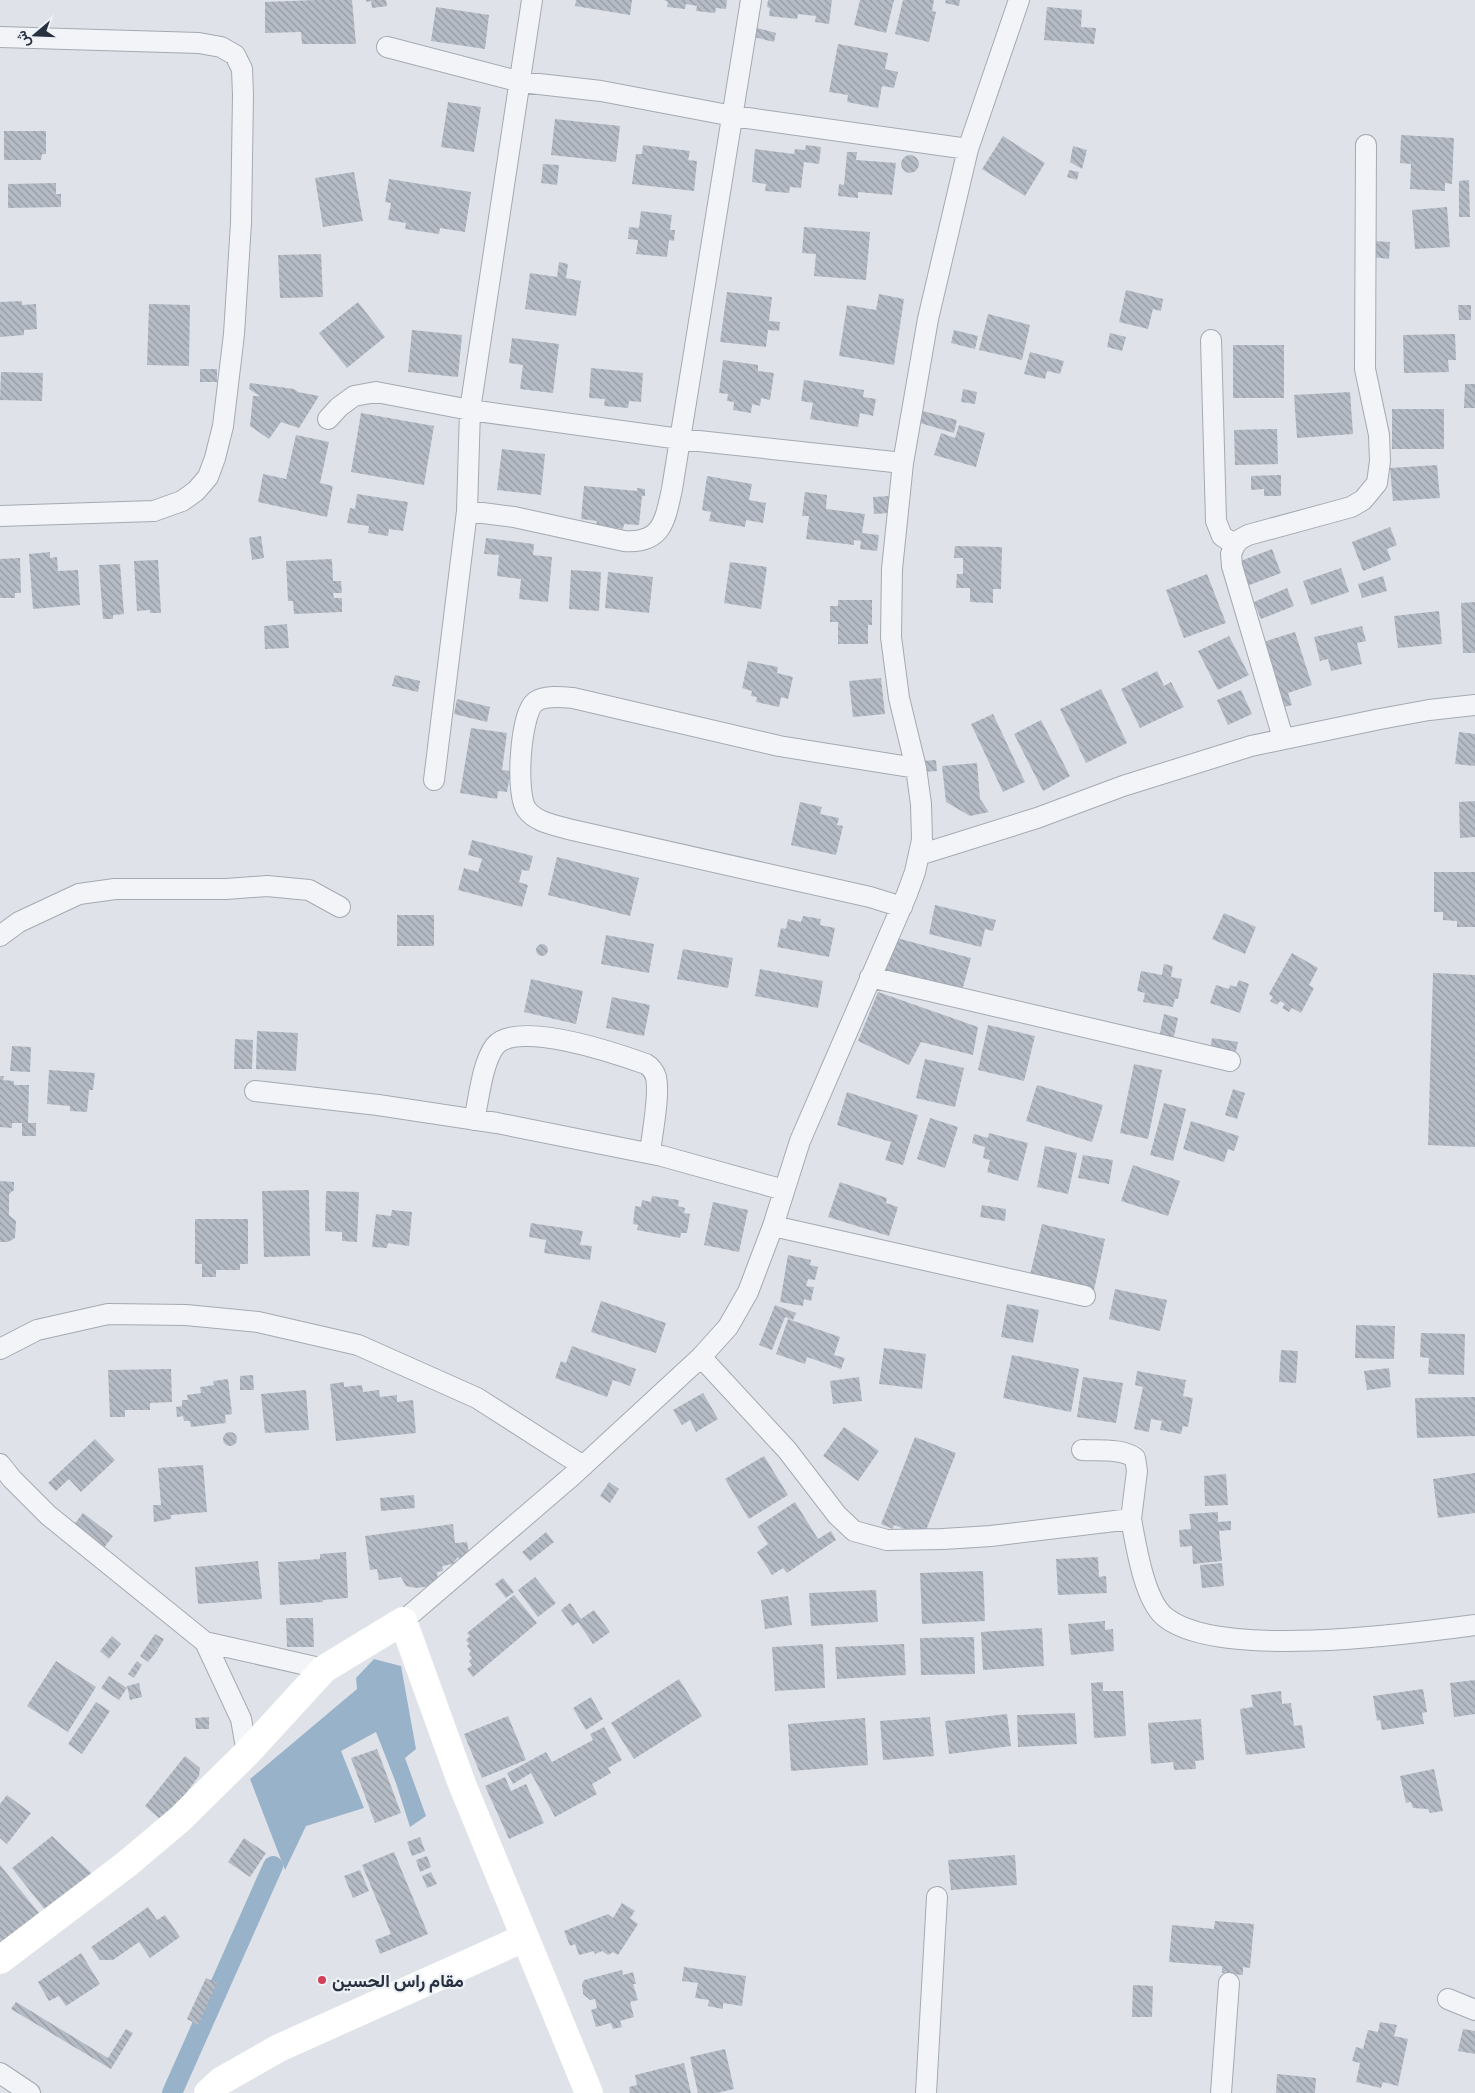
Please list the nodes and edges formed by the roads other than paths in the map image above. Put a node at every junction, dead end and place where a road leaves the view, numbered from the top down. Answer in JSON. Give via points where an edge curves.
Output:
{"nodes":[{"id":1,"x":532,"y":0,"type":"edge"},
{"id":2,"x":751,"y":0,"type":"edge"},
{"id":3,"x":1019,"y":0,"type":"edge"},
{"id":4,"x":0,"y":37,"type":"edge"},
{"id":5,"x":387,"y":47,"type":"dead end"},
{"id":6,"x":521,"y":82,"type":"junction"},
{"id":7,"x":733,"y":116,"type":"junction"},
{"id":8,"x":1366,"y":146,"type":"dead end"},
{"id":9,"x":968,"y":149,"type":"junction"},
{"id":10,"x":1210,"y":340,"type":"dead end"},
{"id":11,"x":470,"y":410,"type":"junction"},
{"id":12,"x":328,"y":419,"type":"dead end"},
{"id":13,"x":680,"y":439,"type":"junction"},
{"id":14,"x":904,"y":463,"type":"junction"},
{"id":15,"x":467,"y":510,"type":"junction"},
{"id":16,"x":0,"y":516,"type":"edge"},
{"id":17,"x":1234,"y":545,"type":"junction"},
{"id":18,"x":1475,"y":705,"type":"edge"},
{"id":19,"x":1283,"y":738,"type":"junction"},
{"id":20,"x":916,"y":768,"type":"junction"},
{"id":21,"x":434,"y":780,"type":"dead end"},
{"id":22,"x":919,"y":855,"type":"junction"},
{"id":23,"x":340,"y":906,"type":"dead end"},
{"id":24,"x":902,"y":907,"type":"junction"},
{"id":25,"x":0,"y":936,"type":"edge"},
{"id":26,"x":870,"y":977,"type":"junction"},
{"id":27,"x":1230,"y":1061,"type":"dead end"},
{"id":28,"x":255,"y":1092,"type":"dead end"},
{"id":29,"x":474,"y":1120,"type":"junction"},
{"id":30,"x":650,"y":1153,"type":"junction"},
{"id":31,"x":784,"y":1190,"type":"junction"},
{"id":32,"x":773,"y":1226,"type":"junction"},
{"id":33,"x":1085,"y":1296,"type":"dead end"},
{"id":34,"x":0,"y":1349,"type":"edge"},
{"id":35,"x":701,"y":1357,"type":"junction"},
{"id":36,"x":1082,"y":1450,"type":"dead end"},
{"id":37,"x":0,"y":1464,"type":"edge"},
{"id":38,"x":583,"y":1466,"type":"junction"},
{"id":39,"x":1131,"y":1519,"type":"junction"},
{"id":40,"x":403,"y":1622,"type":"junction"},
{"id":41,"x":1475,"y":1625,"type":"edge"},
{"id":42,"x":206,"y":1642,"type":"junction"},
{"id":43,"x":324,"y":1669,"type":"junction"},
{"id":44,"x":247,"y":1753,"type":"junction"},
{"id":45,"x":937,"y":1897,"type":"dead end"},
{"id":46,"x":524,"y":1938,"type":"junction"},
{"id":47,"x":0,"y":1960,"type":"edge"},
{"id":48,"x":1229,"y":1983,"type":"dead end"},
{"id":49,"x":1448,"y":1999,"type":"dead end"},
{"id":50,"x":1475,"y":2010,"type":"edge"},
{"id":51,"x":0,"y":2073,"type":"edge"},
{"id":52,"x":30,"y":2093,"type":"edge"},
{"id":53,"x":208,"y":2093,"type":"edge"},
{"id":54,"x":588,"y":2093,"type":"edge"},
{"id":55,"x":926,"y":2093,"type":"edge"},
{"id":56,"x":1221,"y":2093,"type":"edge"}],
"edges":[{"from":1,"to":6,"type":"street"},
{"from":2,"to":7,"type":"street"},
{"from":3,"to":9,"type":"street"},
{"from":4,"to":16,"type":"street","via":[[213,45],[231,52],[237,59],[242,69],[243,95],[241,223],[234,334],[223,426],[208,477],[182,501],[154,510]]},
{"from":5,"to":6,"type":"street"},
{"from":6,"to":7,"type":"street","via":[[601,92]]},
{"from":6,"to":11,"type":"street"},
{"from":7,"to":9,"type":"street"},
{"from":7,"to":13,"type":"street"},
{"from":8,"to":17,"type":"street","via":[[1365,369],[1379,435],[1377,484],[1363,500],[1351,507],[1248,535]]},
{"from":9,"to":14,"type":"street","via":[[928,318]]},
{"from":10,"to":17,"type":"street","via":[[1216,521],[1222,536]]},
{"from":11,"to":12,"type":"street","via":[[370,392],[345,401]]},
{"from":11,"to":13,"type":"street"},
{"from":11,"to":15,"type":"street"},
{"from":13,"to":14,"type":"street"},
{"from":13,"to":15,"type":"street","via":[[667,513],[657,534],[649,539],[624,541]]},
{"from":14,"to":20,"type":"street","via":[[892,569],[891,637],[899,698]]},
{"from":15,"to":21,"type":"street"},
{"from":17,"to":19,"type":"street","via":[[1235,582]]},
{"from":18,"to":19,"type":"street","via":[[1428,710]]},
{"from":19,"to":22,"type":"street","via":[[1186,765],[1037,818]]},
{"from":20,"to":22,"type":"street","via":[[921,804]]},
{"from":20,"to":24,"type":"street","via":[[779,746],[573,698],[556,697],[535,702],[528,711],[525,727],[521,799],[526,809],[543,821]]},
{"from":22,"to":24,"type":"street"},
{"from":23,"to":25,"type":"street","via":[[309,890],[267,886],[115,889],[79,894],[27,918]]},
{"from":24,"to":26,"type":"street"},
{"from":26,"to":27,"type":"street"},
{"from":26,"to":31,"type":"street","via":[[800,1141]]},
{"from":28,"to":29,"type":"street","via":[[378,1105]]},
{"from":29,"to":30,"type":"street"},
{"from":29,"to":30,"type":"street","via":[[486,1066],[496,1046],[506,1039],[536,1036],[599,1048],[652,1068],[657,1092]]},
{"from":30,"to":31,"type":"street"},
{"from":31,"to":32,"type":"street"},
{"from":32,"to":33,"type":"street"},
{"from":32,"to":35,"type":"street","via":[[748,1292],[728,1327]]},
{"from":34,"to":38,"type":"street","via":[[37,1330],[108,1314],[186,1315],[258,1322],[358,1345],[478,1398]]},
{"from":35,"to":38,"type":"street"},
{"from":35,"to":39,"type":"street","via":[[786,1450],[854,1532],[886,1540],[943,1539]]},
{"from":36,"to":39,"type":"street","via":[[1130,1454],[1135,1458],[1137,1471]]},
{"from":37,"to":42,"type":"street","via":[[48,1515]]},
{"from":38,"to":40,"type":"street"},
{"from":39,"to":41,"type":"street","via":[[1138,1559],[1155,1605],[1166,1618],[1205,1635],[1274,1641],[1388,1637]]},
{"from":40,"to":43,"type":"street"},
{"from":40,"to":46,"type":"street","via":[[462,1784]]},
{"from":42,"to":43,"type":"street"},
{"from":42,"to":44,"type":"street","via":[[241,1719]]},
{"from":43,"to":44,"type":"street"},
{"from":44,"to":47,"type":"street","via":[[128,1863]]},
{"from":45,"to":55,"type":"street"},
{"from":46,"to":53,"type":"street","via":[[279,2048],[221,2081]]},
{"from":46,"to":54,"type":"street"},
{"from":48,"to":56,"type":"street"},
{"from":49,"to":50,"type":"street"},
{"from":51,"to":52,"type":"street"}]}
